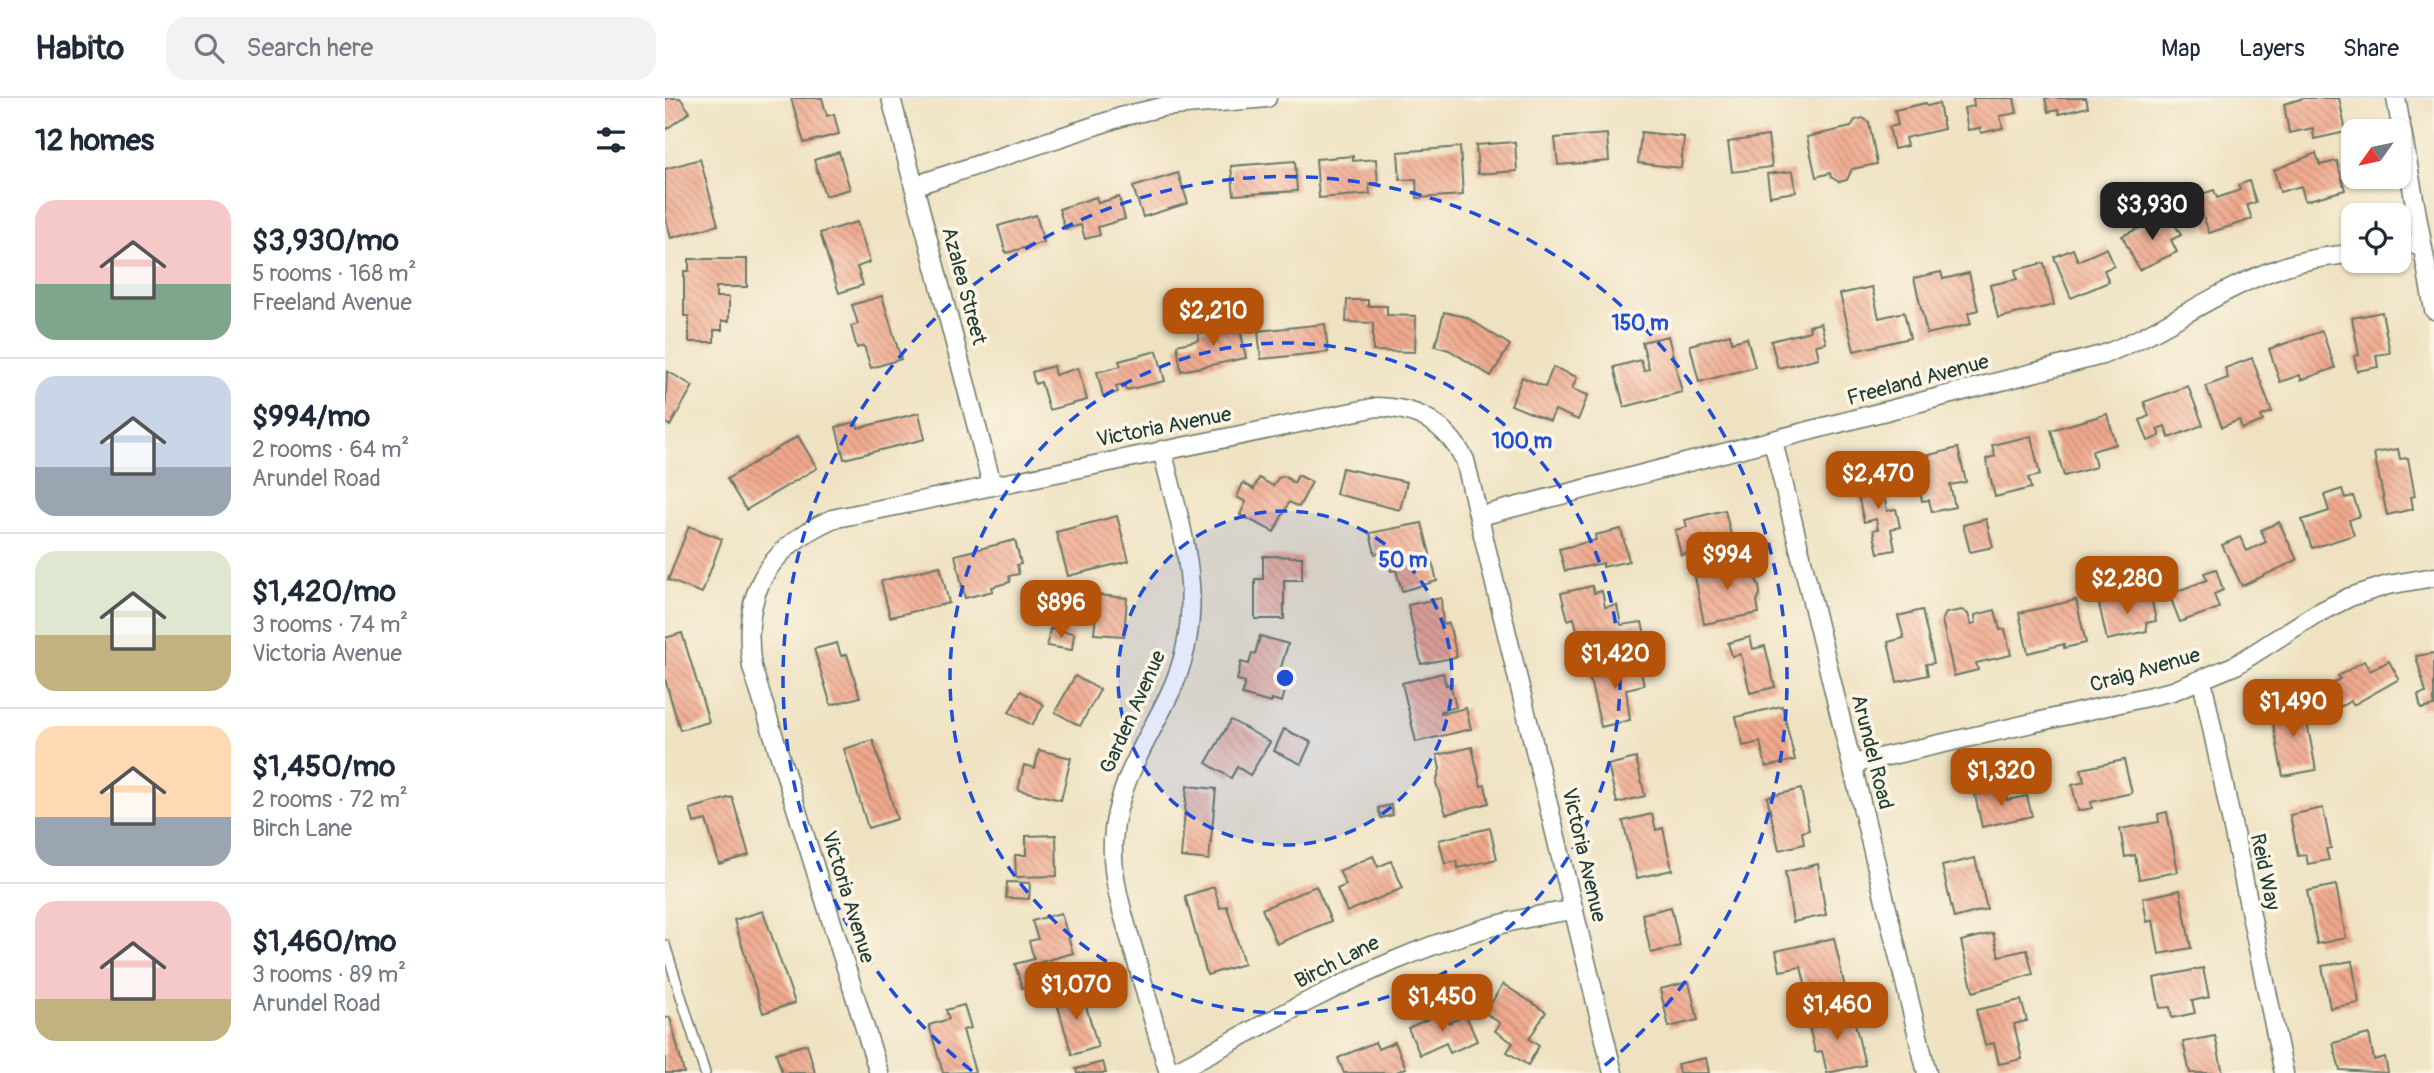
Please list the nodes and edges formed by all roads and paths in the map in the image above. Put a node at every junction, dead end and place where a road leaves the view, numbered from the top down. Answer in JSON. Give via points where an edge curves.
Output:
{"nodes":[{"id":1,"x":891,"y":98,"type":"edge"},
{"id":2,"x":1267,"y":98,"type":"edge"},
{"id":3,"x":2396,"y":98,"type":"edge"},
{"id":4,"x":914,"y":186,"type":"junction"},
{"id":5,"x":2420,"y":243,"type":"junction"},
{"id":6,"x":2411,"y":244,"type":"edge"},
{"id":7,"x":2341,"y":256,"type":"edge"},
{"id":8,"x":2434,"y":310,"type":"edge"},
{"id":9,"x":1773,"y":441,"type":"junction"},
{"id":10,"x":1162,"y":450,"type":"junction"},
{"id":11,"x":992,"y":485,"type":"junction"},
{"id":12,"x":1480,"y":516,"type":"junction"},
{"id":13,"x":2434,"y":577,"type":"edge"},
{"id":14,"x":2203,"y":680,"type":"junction"},
{"id":15,"x":1852,"y":764,"type":"junction"},
{"id":16,"x":1574,"y":911,"type":"junction"},
{"id":17,"x":665,"y":945,"type":"edge"},
{"id":18,"x":705,"y":1073,"type":"edge"},
{"id":19,"x":879,"y":1073,"type":"edge"},
{"id":20,"x":1170,"y":1073,"type":"edge"},
{"id":21,"x":1613,"y":1073,"type":"edge"},
{"id":22,"x":1927,"y":1073,"type":"edge"},
{"id":23,"x":2284,"y":1073,"type":"edge"}],
"edges":[{"from":1,"to":4,"type":"street","name":"Azalea Street"},
{"from":2,"to":4,"type":"street","via":[[1162,107],[1124,116]]},
{"from":3,"to":5,"type":"street"},
{"from":4,"to":11,"type":"street","name":"Azalea Street"},
{"from":5,"to":6,"type":"street"},
{"from":5,"to":8,"type":"street"},
{"from":7,"to":9,"type":"street","name":"Freeland Avenue","via":[[2277,269],[2226,291],[2141,341],[2102,355]]},
{"from":9,"to":12,"type":"street","name":"Freeland Avenue"},
{"from":9,"to":15,"type":"street","name":"Arundel Road"},
{"from":10,"to":11,"type":"street","name":"Victoria Avenue"},
{"from":10,"to":12,"type":"street","name":"Victoria Avenue","via":[[1377,407],[1400,408],[1420,413],[1454,439],[1465,460]]},
{"from":10,"to":20,"type":"street","name":"Garden Avenue","via":[[1189,562],[1190,628],[1170,692],[1129,771],[1113,841],[1120,902]]},
{"from":11,"to":19,"type":"street","name":"Victoria Avenue","via":[[832,519],[807,530],[768,568],[749,617],[752,667]]},
{"from":12,"to":16,"type":"street","name":"Victoria Avenue"},
{"from":13,"to":14,"type":"street","name":"Craig Avenue","via":[[2350,597],[2237,665]]},
{"from":14,"to":15,"type":"street","name":"Craig Avenue","via":[[2173,691]]},
{"from":14,"to":23,"type":"street","name":"Reid Way"},
{"from":15,"to":22,"type":"street","name":"Arundel Road"},
{"from":16,"to":20,"type":"street","name":"Birch Lane","via":[[1497,923],[1426,946]]},
{"from":16,"to":21,"type":"street","name":"Victoria Avenue"},
{"from":17,"to":18,"type":"lane"}]}
